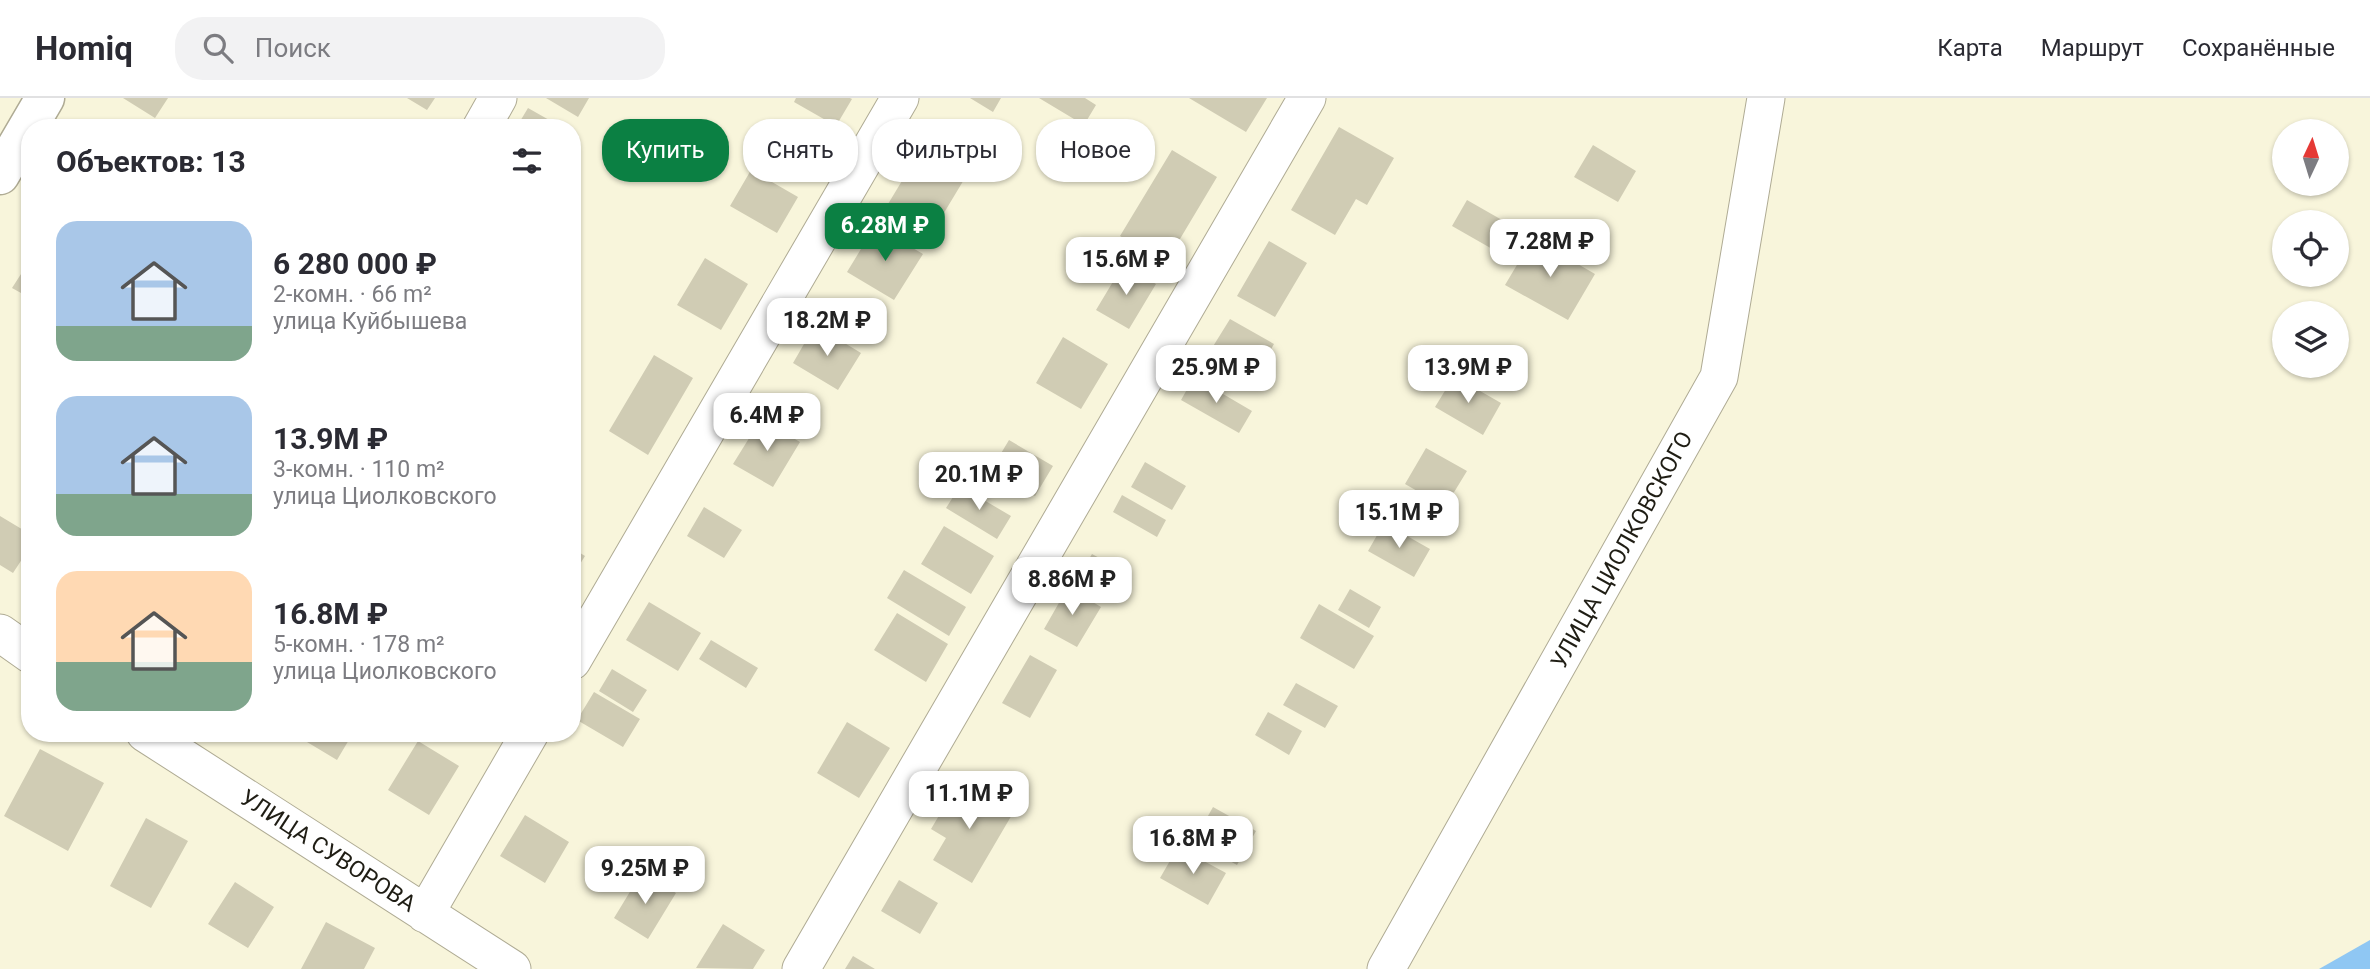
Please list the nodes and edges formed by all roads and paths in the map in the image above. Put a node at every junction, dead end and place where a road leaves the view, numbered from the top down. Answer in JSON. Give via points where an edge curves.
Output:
{"nodes":[{"id":1,"x":45,"y":98,"type":"edge"},
{"id":2,"x":498,"y":98,"type":"edge"},
{"id":3,"x":900,"y":98,"type":"edge"},
{"id":4,"x":1307,"y":98,"type":"edge"},
{"id":5,"x":1766,"y":98,"type":"edge"},
{"id":6,"x":33,"y":119,"type":"edge"},
{"id":7,"x":486,"y":119,"type":"edge"},
{"id":8,"x":21,"y":139,"type":"edge"},
{"id":9,"x":0,"y":175,"type":"edge"},
{"id":10,"x":0,"y":633,"type":"edge"},
{"id":11,"x":581,"y":646,"type":"edge"},
{"id":12,"x":21,"y":648,"type":"edge"},
{"id":13,"x":159,"y":742,"type":"edge"},
{"id":14,"x":525,"y":742,"type":"edge"},
{"id":15,"x":425,"y":914,"type":"junction"},
{"id":16,"x":512,"y":969,"type":"edge"},
{"id":17,"x":801,"y":969,"type":"edge"},
{"id":18,"x":1386,"y":969,"type":"edge"}],
"edges":[{"from":1,"to":6,"type":"street"},
{"from":2,"to":7,"type":"street"},
{"from":3,"to":11,"type":"street"},
{"from":4,"to":17,"type":"street"},
{"from":5,"to":18,"type":"street","name":"УЛИЦА ЦИОЛКОВСКОГО","via":[[1719,377]]},
{"from":8,"to":9,"type":"street"},
{"from":10,"to":12,"type":"street"},
{"from":13,"to":15,"type":"street","name":"УЛИЦА СУВОРОВА"},
{"from":14,"to":15,"type":"street"},
{"from":15,"to":16,"type":"street","name":"УЛИЦА СУВОРОВА"}]}
